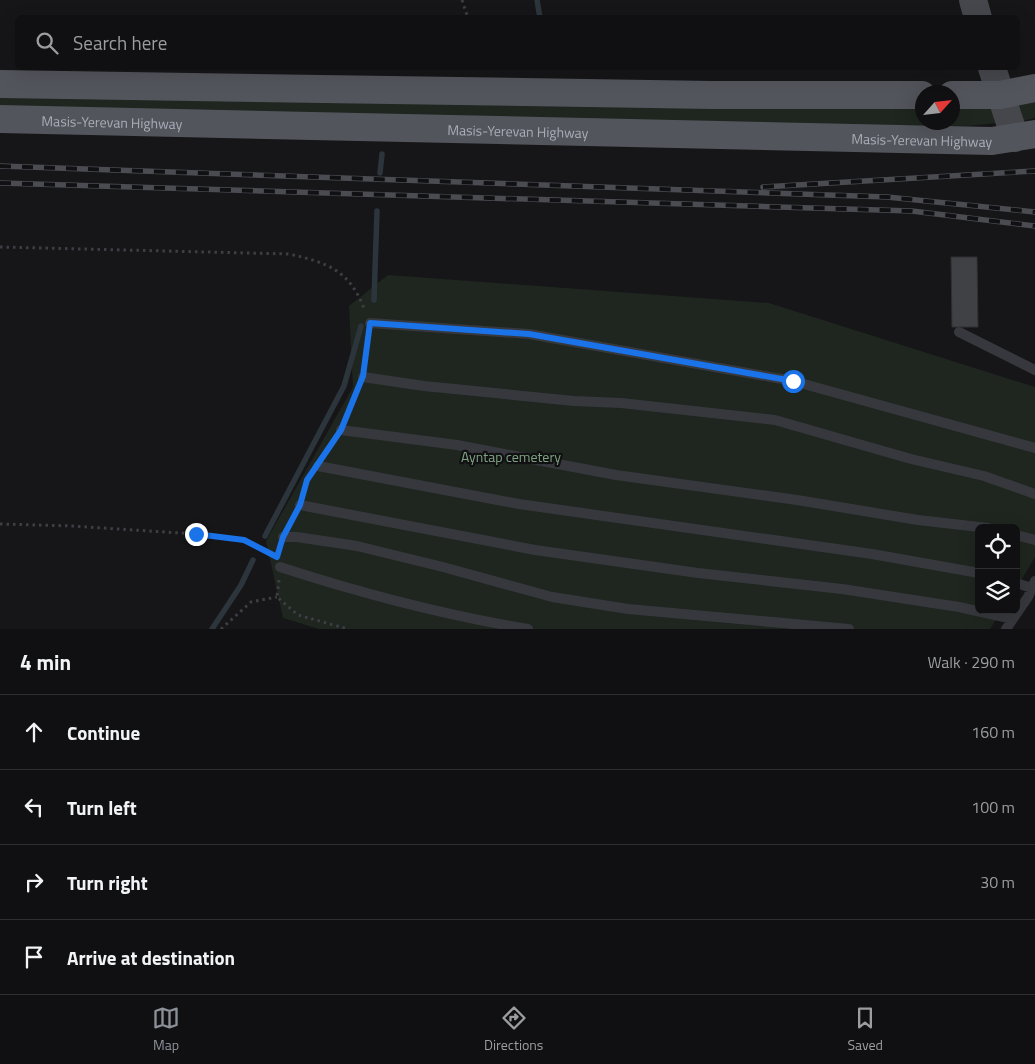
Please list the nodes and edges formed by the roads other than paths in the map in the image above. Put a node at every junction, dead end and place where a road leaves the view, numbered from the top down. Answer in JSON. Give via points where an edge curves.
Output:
{"nodes":[{"id":1,"x":973,"y":0,"type":"edge"},
{"id":2,"x":977,"y":15,"type":"edge"},
{"id":3,"x":993,"y":70,"type":"edge"},
{"id":4,"x":0,"y":84,"type":"edge"},
{"id":5,"x":1035,"y":88,"type":"edge"},
{"id":6,"x":915,"y":95,"type":"edge"},
{"id":7,"x":960,"y":95,"type":"edge"},
{"id":8,"x":1000,"y":95,"type":"junction"},
{"id":9,"x":0,"y":120,"type":"edge"},
{"id":10,"x":1025,"y":136,"type":"edge"},
{"id":11,"x":370,"y":323,"type":"road end"},
{"id":12,"x":959,"y":332,"type":"dead end"},
{"id":13,"x":1035,"y":370,"type":"edge"},
{"id":14,"x":363,"y":376,"type":"road end"},
{"id":15,"x":341,"y":430,"type":"road end"},
{"id":16,"x":1035,"y":448,"type":"edge"},
{"id":17,"x":318,"y":466,"type":"road end"},
{"id":18,"x":1035,"y":494,"type":"edge"},
{"id":19,"x":300,"y":505,"type":"road end"},
{"id":20,"x":975,"y":527,"type":"edge"},
{"id":21,"x":1020,"y":536,"type":"edge"},
{"id":22,"x":283,"y":537,"type":"road end"},
{"id":23,"x":1035,"y":540,"type":"edge"},
{"id":24,"x":279,"y":562,"type":"road end"},
{"id":25,"x":975,"y":572,"type":"edge"},
{"id":26,"x":1020,"y":583,"type":"edge"},
{"id":27,"x":1033,"y":585,"type":"edge"},
{"id":28,"x":1013,"y":619,"type":"junction"},
{"id":29,"x":528,"y":629,"type":"edge"},
{"id":30,"x":849,"y":629,"type":"edge"},
{"id":31,"x":1006,"y":629,"type":"edge"}],
"edges":[{"from":1,"to":2,"type":"main road"},
{"from":3,"to":8,"type":"main road"},
{"from":4,"to":6,"type":"main road"},
{"from":5,"to":8,"type":"main road"},
{"from":7,"to":8,"type":"main road"},
{"from":8,"to":10,"type":"main road"},
{"from":9,"to":10,"type":"main road","name":"Masis-Yerevan Highway","via":[[992,141]]},
{"from":11,"to":16,"type":"lane","via":[[529,334],[793,381]]},
{"from":12,"to":13,"type":"lane"},
{"from":14,"to":18,"type":"lane","via":[[424,386],[775,420],[984,476]]},
{"from":15,"to":20,"type":"lane","via":[[456,445],[616,475]]},
{"from":17,"to":25,"type":"lane","via":[[519,504],[872,554]]},
{"from":19,"to":28,"type":"lane","via":[[535,550],[842,589]]},
{"from":21,"to":23,"type":"lane"},
{"from":22,"to":30,"type":"lane","via":[[357,546],[552,597],[628,609]]},
{"from":24,"to":29,"type":"lane","via":[[324,581]]},
{"from":26,"to":27,"type":"lane"},
{"from":27,"to":28,"type":"lane"},
{"from":28,"to":31,"type":"lane"}]}
